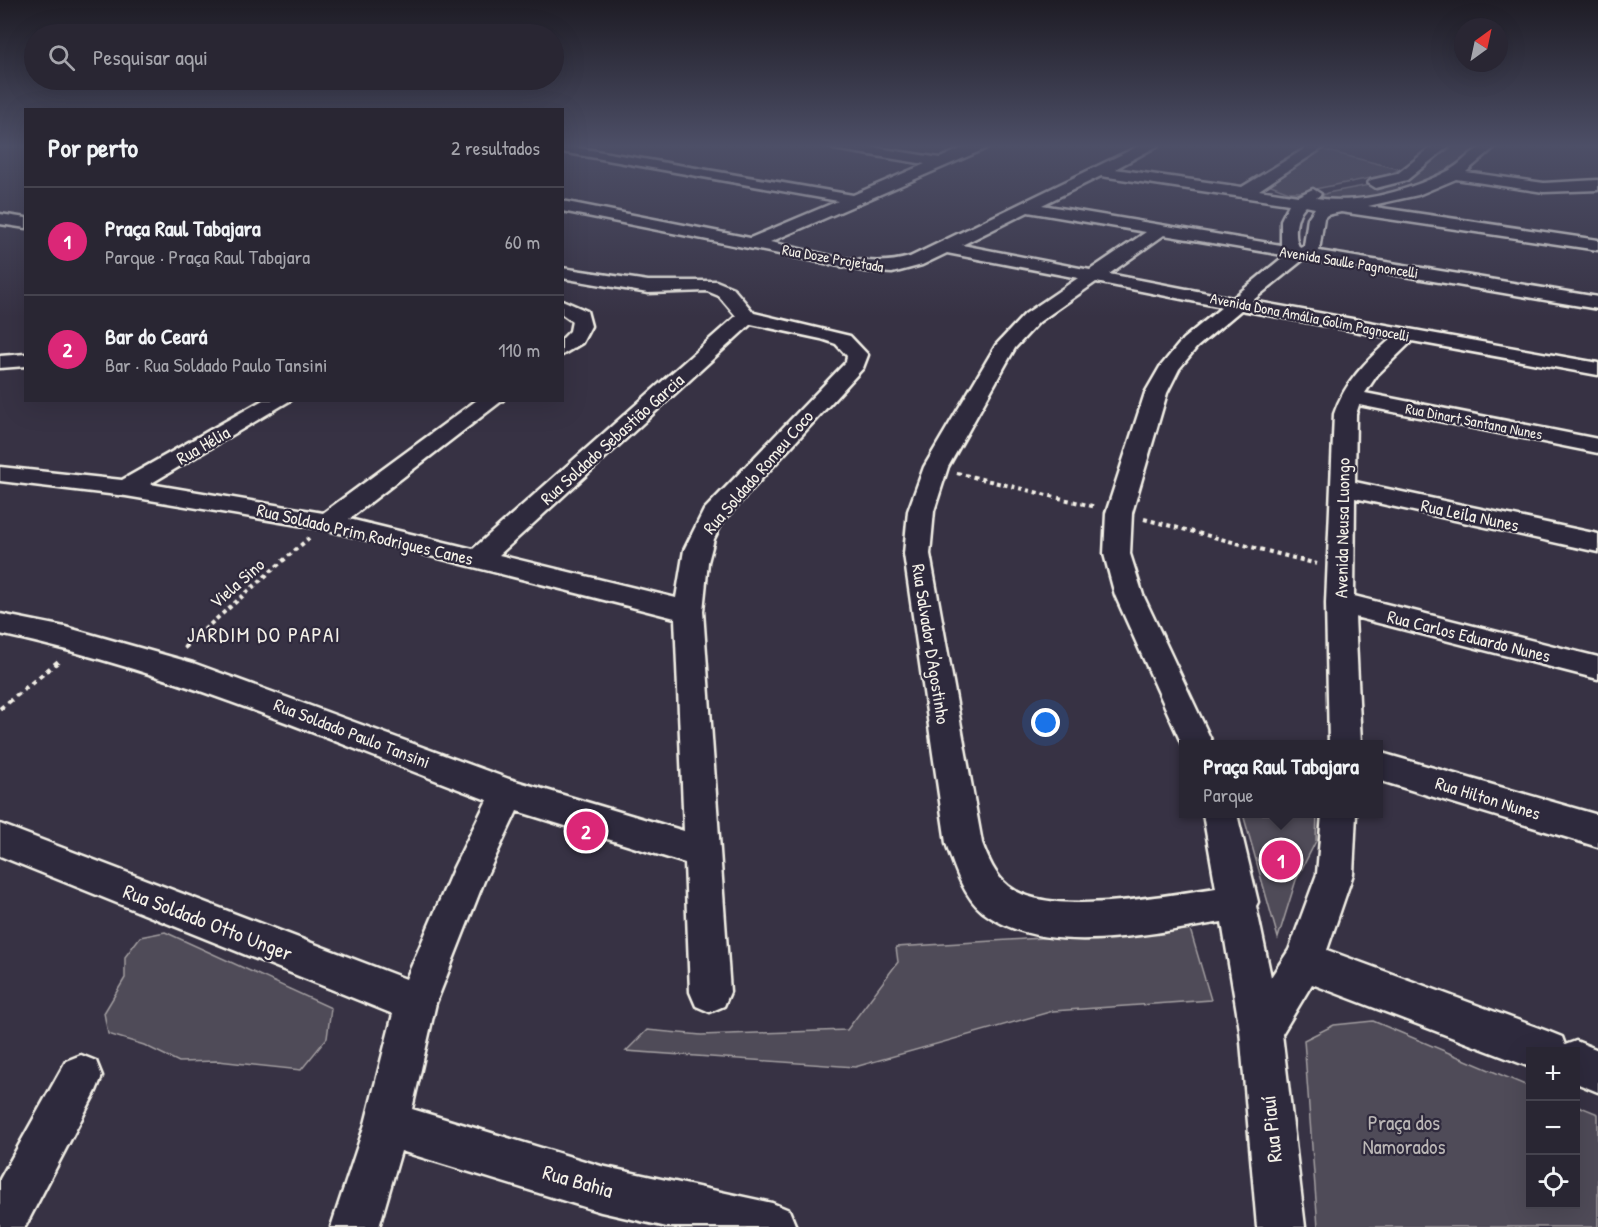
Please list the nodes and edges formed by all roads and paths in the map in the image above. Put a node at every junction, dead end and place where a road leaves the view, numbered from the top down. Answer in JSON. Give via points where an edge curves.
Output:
{"nodes":[{"id":1,"x":845,"y":202,"type":"edge"},
{"id":2,"x":1035,"y":202,"type":"edge"},
{"id":3,"x":1298,"y":202,"type":"edge"},
{"id":4,"x":1310,"y":202,"type":"edge"},
{"id":5,"x":1359,"y":202,"type":"edge"},
{"id":6,"x":1413,"y":202,"type":"edge"},
{"id":7,"x":564,"y":206,"type":"edge"},
{"id":8,"x":1025,"y":207,"type":"junction"},
{"id":9,"x":1334,"y":207,"type":"junction"},
{"id":10,"x":1414,"y":218,"type":"junction"},
{"id":11,"x":18,"y":221,"type":"edge"},
{"id":12,"x":1160,"y":230,"type":"junction"},
{"id":13,"x":0,"y":233,"type":"edge"},
{"id":14,"x":751,"y":244,"type":"junction"},
{"id":15,"x":1598,"y":244,"type":"edge"},
{"id":16,"x":944,"y":247,"type":"junction"},
{"id":17,"x":1295,"y":255,"type":"junction"},
{"id":18,"x":564,"y":273,"type":"edge"},
{"id":19,"x":1097,"y":276,"type":"junction"},
{"id":20,"x":1598,"y":303,"type":"edge"},
{"id":21,"x":1237,"y":304,"type":"junction"},
{"id":22,"x":567,"y":308,"type":"edge"},
{"id":23,"x":747,"y":317,"type":"junction"},
{"id":24,"x":1407,"y":335,"type":"junction"},
{"id":25,"x":564,"y":347,"type":"edge"},
{"id":26,"x":24,"y":360,"type":"edge"},
{"id":27,"x":0,"y":362,"type":"edge"},
{"id":28,"x":1598,"y":369,"type":"edge"},
{"id":29,"x":1350,"y":397,"type":"junction"},
{"id":30,"x":276,"y":402,"type":"edge"},
{"id":31,"x":489,"y":402,"type":"edge"},
{"id":32,"x":1598,"y":446,"type":"edge"},
{"id":33,"x":0,"y":474,"type":"edge"},
{"id":34,"x":1342,"y":487,"type":"junction"},
{"id":35,"x":126,"y":488,"type":"junction"},
{"id":36,"x":328,"y":522,"type":"junction"},
{"id":37,"x":1598,"y":543,"type":"edge"},
{"id":38,"x":477,"y":560,"type":"junction"},
{"id":39,"x":1340,"y":603,"type":"junction"},
{"id":40,"x":689,"y":611,"type":"junction"},
{"id":41,"x":0,"y":624,"type":"edge"},
{"id":42,"x":84,"y":641,"type":"junction"},
{"id":43,"x":164,"y":665,"type":"junction"},
{"id":44,"x":1598,"y":668,"type":"edge"},
{"id":45,"x":0,"y":709,"type":"edge"},
{"id":46,"x":1195,"y":740,"type":"edge"},
{"id":47,"x":1345,"y":740,"type":"edge"},
{"id":48,"x":1383,"y":767,"type":"edge"},
{"id":49,"x":508,"y":793,"type":"junction"},
{"id":50,"x":1221,"y":818,"type":"edge"},
{"id":51,"x":1339,"y":818,"type":"edge"},
{"id":52,"x":1598,"y":831,"type":"edge"},
{"id":53,"x":0,"y":840,"type":"edge"},
{"id":54,"x":701,"y":852,"type":"junction"},
{"id":55,"x":1239,"y":902,"type":"junction"},
{"id":56,"x":1304,"y":961,"type":"junction"},
{"id":57,"x":710,"y":992,"type":"dead end"},
{"id":58,"x":416,"y":1004,"type":"junction"},
{"id":59,"x":1261,"y":1030,"type":"junction"},
{"id":60,"x":1534,"y":1047,"type":"edge"},
{"id":61,"x":1580,"y":1064,"type":"edge"},
{"id":62,"x":1598,"y":1071,"type":"edge"},
{"id":63,"x":81,"y":1076,"type":"dead end"},
{"id":64,"x":387,"y":1124,"type":"junction"},
{"id":65,"x":0,"y":1226,"type":"edge"},
{"id":66,"x":354,"y":1227,"type":"edge"},
{"id":67,"x":772,"y":1227,"type":"edge"},
{"id":68,"x":1281,"y":1227,"type":"edge"}],
"edges":[{"from":1,"to":14,"type":"street"},
{"from":2,"to":8,"type":"street","name":"Rua Doze Projetada"},
{"from":3,"to":17,"type":"street","via":[[1289,216]]},
{"from":4,"to":9,"type":"street"},
{"from":5,"to":9,"type":"street"},
{"from":6,"to":10,"type":"street"},
{"from":7,"to":14,"type":"street","name":"Rua Doze Projetada"},
{"from":8,"to":12,"type":"street","name":"Avenida Saulle Pagnoncelli"},
{"from":8,"to":16,"type":"street","name":"Rua Doze Projetada"},
{"from":9,"to":10,"type":"street"},
{"from":9,"to":17,"type":"street","via":[[1316,218],[1312,249]]},
{"from":10,"to":15,"type":"street"},
{"from":11,"to":13,"type":"street"},
{"from":12,"to":17,"type":"street","name":"Avenida Saulle Pagnoncelli"},
{"from":12,"to":19,"type":"street","name":"Rua Salvador D'Agostinho"},
{"from":14,"to":16,"type":"street","name":"Rua Doze Projetada","via":[[879,268],[903,266]]},
{"from":16,"to":19,"type":"street","name":"Avenida Dona Amália Golim Pagnocelli"},
{"from":17,"to":20,"type":"street","name":"Avenida Saulle Pagnoncelli"},
{"from":17,"to":21,"type":"street"},
{"from":18,"to":23,"type":"street","via":[[648,287],[711,285],[726,292]]},
{"from":19,"to":21,"type":"street","name":"Avenida Dona Amália Golim Pagnocelli"},
{"from":19,"to":55,"type":"street","name":"Rua Salvador D'Agostinho","via":[[1032,318],[1006,345],[936,467],[921,511],[917,554],[921,592],[964,843],[975,872],[996,899],[1028,915],[1067,921]]},
{"from":21,"to":24,"type":"street","name":"Avenida Dona Amália Golim Pagnocelli"},
{"from":21,"to":46,"type":"street","via":[[1190,343],[1170,366],[1156,393],[1119,513],[1117,554],[1129,595]]},
{"from":22,"to":25,"type":"street","via":[[580,315],[581,332]]},
{"from":23,"to":38,"type":"street","name":"Rua Soldado Sebastião Garcia"},
{"from":23,"to":40,"type":"street","name":"Rua Soldado Romeu Coco","via":[[826,334],[843,340],[858,355],[856,364],[761,463],[702,532],[694,552]]},
{"from":24,"to":28,"type":"street","name":"Avenida Dona Amália Golim Pagnocelli"},
{"from":24,"to":29,"type":"street","name":"Avenida Neusa Luongo"},
{"from":26,"to":27,"type":"street"},
{"from":29,"to":32,"type":"street","name":"Rua Dinart Santana Nunes"},
{"from":29,"to":34,"type":"street","name":"Avenida Neusa Luongo","via":[[1345,414]]},
{"from":30,"to":35,"type":"street","name":"Rua Hélia"},
{"from":31,"to":36,"type":"street"},
{"from":33,"to":35,"type":"street","name":"Rua Soldado Prim Rodrigues Canes"},
{"from":34,"to":37,"type":"street","name":"Rua Leila Nunes"},
{"from":34,"to":39,"type":"street","name":"Avenida Neusa Luongo"},
{"from":35,"to":36,"type":"street","name":"Rua Soldado Prim Rodrigues Canes"},
{"from":36,"to":38,"type":"street","name":"Rua Soldado Prim Rodrigues Canes"},
{"from":36,"to":43,"type":"path","name":"Viela Sino"},
{"from":38,"to":40,"type":"street","name":"Rua Soldado Prim Rodrigues Canes"},
{"from":39,"to":44,"type":"street","name":"Rua Carlos Eduardo Nunes"},
{"from":39,"to":47,"type":"street","name":"Avenida Neusa Luongo"},
{"from":40,"to":54,"type":"street","name":"Rua Soldado Romeu Coco"},
{"from":41,"to":42,"type":"street","name":"Rua Soldado Paulo Tansini"},
{"from":42,"to":43,"type":"street","name":"Rua Soldado Paulo Tansini"},
{"from":42,"to":45,"type":"path"},
{"from":43,"to":49,"type":"street","name":"Rua Soldado Paulo Tansini","via":[[262,698]]},
{"from":48,"to":52,"type":"street","name":"Rua Hilton Nunes"},
{"from":49,"to":54,"type":"street","name":"Rua Soldado Paulo Tansini"},
{"from":49,"to":58,"type":"street","via":[[467,879]]},
{"from":50,"to":55,"type":"street","name":"Rua Piauí"},
{"from":51,"to":56,"type":"street","via":[[1335,874]]},
{"from":53,"to":58,"type":"street","name":"Rua Soldado Otto Unger"},
{"from":54,"to":57,"type":"street","name":"Rua Soldado Romeu Coco"},
{"from":55,"to":59,"type":"street","name":"Rua Piauí"},
{"from":56,"to":59,"type":"street"},
{"from":56,"to":60,"type":"street"},
{"from":58,"to":64,"type":"street"},
{"from":59,"to":68,"type":"street","name":"Rua Piauí"},
{"from":61,"to":62,"type":"street"},
{"from":63,"to":65,"type":"street"},
{"from":64,"to":66,"type":"street"},
{"from":64,"to":67,"type":"street","name":"Rua Bahia","via":[[601,1189]]}]}
